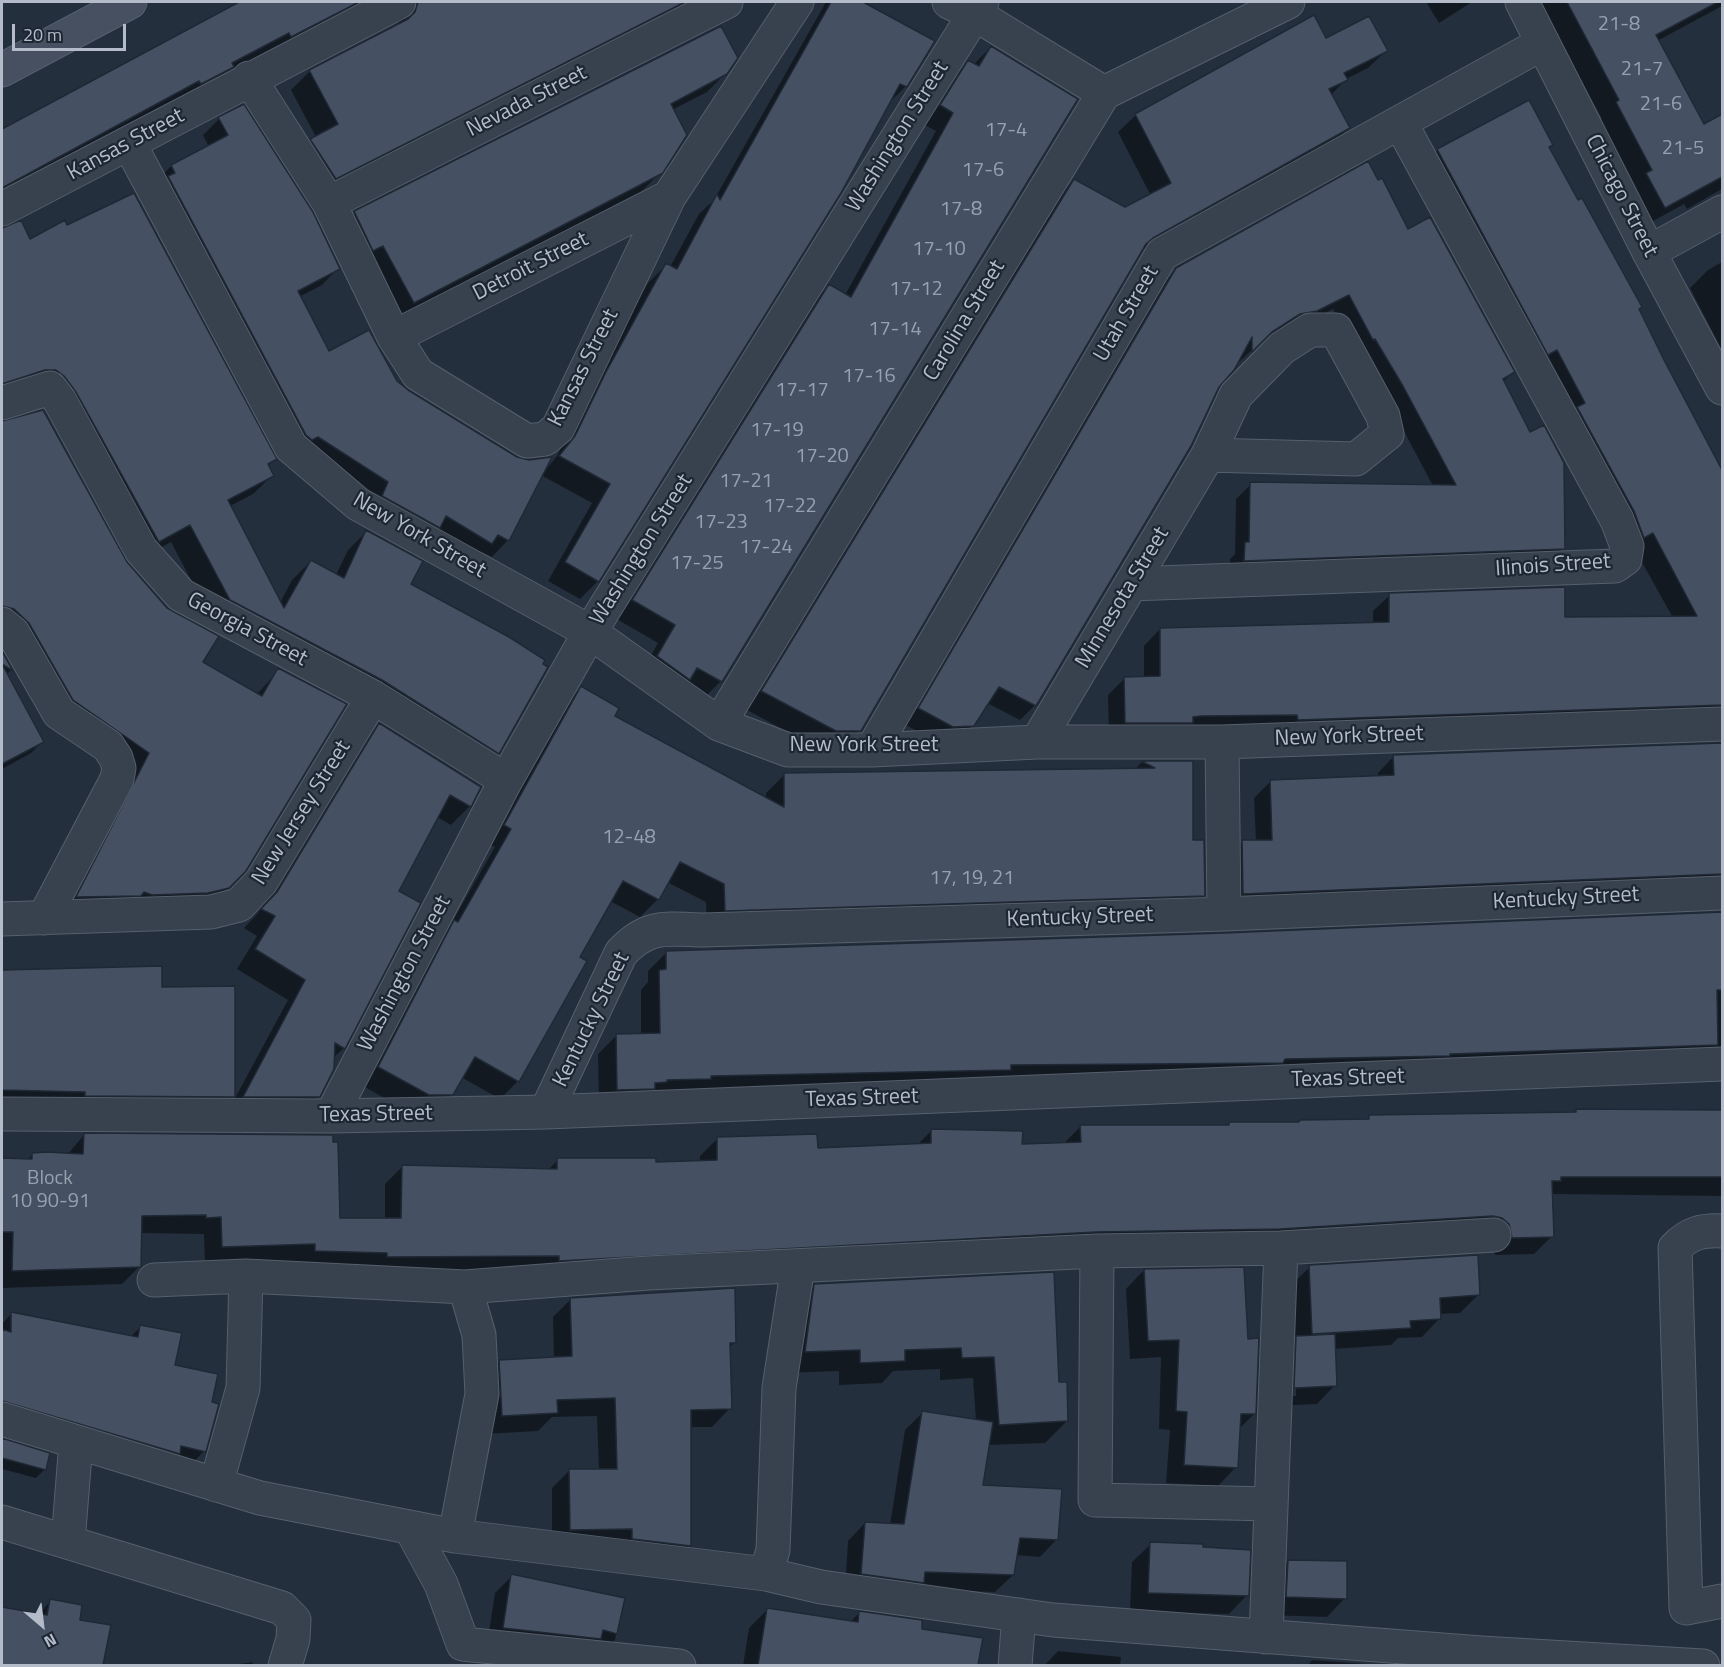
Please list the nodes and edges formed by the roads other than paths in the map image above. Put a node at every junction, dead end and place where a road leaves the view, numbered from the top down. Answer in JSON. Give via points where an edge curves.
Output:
{"nodes":[{"id":1,"x":130,"y":2,"type":"edge"},
{"id":2,"x":399,"y":2,"type":"edge"},
{"id":3,"x":726,"y":2,"type":"edge"},
{"id":4,"x":797,"y":2,"type":"edge"},
{"id":5,"x":1288,"y":2,"type":"edge"},
{"id":6,"x":1522,"y":2,"type":"edge"},
{"id":7,"x":968,"y":6,"type":"edge"},
{"id":8,"x":1543,"y":43,"type":"junction"},
{"id":9,"x":2,"y":70,"type":"edge"},
{"id":10,"x":249,"y":78,"type":"junction"},
{"id":11,"x":1104,"y":93,"type":"junction"},
{"id":12,"x":1401,"y":124,"type":"junction"},
{"id":13,"x":130,"y":145,"type":"junction"},
{"id":14,"x":669,"y":197,"type":"junction"},
{"id":15,"x":329,"y":203,"type":"junction"},
{"id":16,"x":2,"y":209,"type":"edge"},
{"id":17,"x":1722,"y":212,"type":"edge"},
{"id":18,"x":1649,"y":252,"type":"junction"},
{"id":19,"x":394,"y":337,"type":"junction"},
{"id":20,"x":1722,"y":388,"type":"edge"},
{"id":21,"x":2,"y":403,"type":"edge"},
{"id":22,"x":1208,"y":454,"type":"junction"},
{"id":23,"x":1131,"y":584,"type":"junction"},
{"id":24,"x":2,"y":624,"type":"edge"},
{"id":25,"x":590,"y":632,"type":"junction"},
{"id":26,"x":373,"y":697,"type":"junction"},
{"id":27,"x":719,"y":724,"type":"junction"},
{"id":28,"x":1722,"y":724,"type":"edge"},
{"id":29,"x":1037,"y":742,"type":"junction"},
{"id":30,"x":1222,"y":742,"type":"junction"},
{"id":31,"x":872,"y":750,"type":"junction"},
{"id":32,"x":506,"y":780,"type":"junction"},
{"id":33,"x":1722,"y":892,"type":"edge"},
{"id":34,"x":1224,"y":914,"type":"junction"},
{"id":35,"x":44,"y":918,"type":"junction"},
{"id":36,"x":2,"y":919,"type":"edge"},
{"id":37,"x":1722,"y":1064,"type":"edge"},
{"id":38,"x":546,"y":1112,"type":"junction"},
{"id":39,"x":2,"y":1114,"type":"edge"},
{"id":40,"x":331,"y":1116,"type":"junction"},
{"id":41,"x":1722,"y":1231,"type":"edge"},
{"id":42,"x":1494,"y":1235,"type":"dead end"},
{"id":43,"x":1281,"y":1248,"type":"junction"},
{"id":44,"x":1097,"y":1251,"type":"junction"},
{"id":45,"x":798,"y":1266,"type":"junction"},
{"id":46,"x":246,"y":1276,"type":"junction"},
{"id":47,"x":154,"y":1280,"type":"dead end"},
{"id":48,"x":465,"y":1287,"type":"junction"},
{"id":49,"x":2,"y":1419,"type":"edge"},
{"id":50,"x":76,"y":1442,"type":"junction"},
{"id":51,"x":216,"y":1485,"type":"junction"},
{"id":52,"x":1271,"y":1504,"type":"junction"},
{"id":53,"x":2,"y":1522,"type":"edge"},
{"id":54,"x":410,"y":1527,"type":"junction"},
{"id":55,"x":455,"y":1536,"type":"junction"},
{"id":56,"x":68,"y":1542,"type":"junction"},
{"id":57,"x":766,"y":1574,"type":"junction"},
{"id":58,"x":1722,"y":1601,"type":"edge"},
{"id":59,"x":1019,"y":1616,"type":"junction"},
{"id":60,"x":1266,"y":1637,"type":"junction"},
{"id":61,"x":461,"y":1655,"type":"edge"},
{"id":62,"x":285,"y":1665,"type":"edge"},
{"id":63,"x":679,"y":1665,"type":"edge"},
{"id":64,"x":1015,"y":1665,"type":"edge"},
{"id":65,"x":1703,"y":1665,"type":"edge"}],
"edges":[{"from":1,"to":9,"type":"main road"},
{"from":2,"to":10,"type":"street","name":"Kansas Street"},
{"from":3,"to":15,"type":"street","name":"Nevada Street"},
{"from":4,"to":14,"type":"street","name":"Kansas Street"},
{"from":5,"to":11,"type":"street"},
{"from":6,"to":8,"type":"street","name":"Chicago Street"},
{"from":7,"to":11,"type":"street"},
{"from":7,"to":25,"type":"street","name":"Washington Street"},
{"from":8,"to":12,"type":"street","name":"Utah Street"},
{"from":8,"to":18,"type":"street","name":"Chicago Street"},
{"from":10,"to":13,"type":"street","name":"Kansas Street"},
{"from":10,"to":15,"type":"street","name":"Kansas Street"},
{"from":11,"to":27,"type":"street","name":"Carolina Street"},
{"from":12,"to":23,"type":"street","name":"Ilinois Street","via":[[1617,520],[1627,546],[1625,559],[1615,566]]},
{"from":12,"to":31,"type":"street","name":"Utah Street","via":[[1161,254]]},
{"from":13,"to":16,"type":"street","name":"Kansas Street"},
{"from":13,"to":25,"type":"street","name":"New York Street","via":[[291,447],[358,504]]},
{"from":14,"to":19,"type":"street","name":"Detroit Street"},
{"from":14,"to":19,"type":"street","name":"Kansas Street","via":[[558,428],[544,439],[527,441],[418,374]]},
{"from":15,"to":19,"type":"street","name":"Kansas Street"},
{"from":17,"to":18,"type":"street"},
{"from":18,"to":20,"type":"street","name":"Chicago Street"},
{"from":21,"to":26,"type":"street","name":"Georgia Street","via":[[50,388],[141,550],[181,595]]},
{"from":22,"to":22,"type":"street","name":"Minnesota Street","via":[[1236,395],[1282,348],[1310,330],[1336,330],[1383,416],[1387,434],[1356,459]]},
{"from":22,"to":23,"type":"street","name":"Minnesota Street"},
{"from":23,"to":29,"type":"street","name":"Minnesota Street"},
{"from":24,"to":35,"type":"street","via":[[13,633],[60,713],[108,746],[119,768],[117,780]]},
{"from":25,"to":27,"type":"street","name":"New York Street"},
{"from":25,"to":32,"type":"street","name":"Washington Street"},
{"from":26,"to":32,"type":"street","name":"Georgia Street"},
{"from":26,"to":35,"type":"street","name":"New Jersey Street","via":[[261,882],[239,905],[211,912]]},
{"from":27,"to":31,"type":"street","name":"New York Street","via":[[788,750]]},
{"from":28,"to":30,"type":"street","name":"New York Street"},
{"from":29,"to":30,"type":"street","name":"New York Street"},
{"from":29,"to":31,"type":"street","name":"New York Street"},
{"from":30,"to":34,"type":"street"},
{"from":32,"to":40,"type":"street","name":"Washington Street"},
{"from":33,"to":34,"type":"street","name":"Kentucky Street"},
{"from":34,"to":38,"type":"street","name":"Kentucky Street","via":[[656,929],[636,938],[621,953]]},
{"from":35,"to":36,"type":"street","name":"New Jersey Street"},
{"from":37,"to":38,"type":"street","name":"Texas Street"},
{"from":38,"to":40,"type":"street","name":"Texas Street"},
{"from":39,"to":40,"type":"street","name":"Texas Street"},
{"from":41,"to":58,"type":"street","via":[[1694,1233],[1675,1248],[1686,1608]]},
{"from":42,"to":43,"type":"street"},
{"from":43,"to":44,"type":"street"},
{"from":43,"to":52,"type":"street"},
{"from":44,"to":45,"type":"street"},
{"from":44,"to":52,"type":"street","via":[[1095,1500]]},
{"from":45,"to":48,"type":"street"},
{"from":45,"to":57,"type":"street","via":[[778,1388],[772,1550]]},
{"from":46,"to":47,"type":"street"},
{"from":46,"to":48,"type":"street"},
{"from":46,"to":51,"type":"street","via":[[243,1388]]},
{"from":48,"to":55,"type":"street","via":[[479,1335],[482,1394]]},
{"from":49,"to":50,"type":"street"},
{"from":50,"to":51,"type":"street"},
{"from":50,"to":56,"type":"street"},
{"from":51,"to":54,"type":"street","via":[[260,1498]]},
{"from":52,"to":60,"type":"street"},
{"from":53,"to":56,"type":"street"},
{"from":54,"to":55,"type":"street"},
{"from":54,"to":61,"type":"street","via":[[441,1584]]},
{"from":55,"to":57,"type":"street"},
{"from":56,"to":62,"type":"street","via":[[282,1608],[294,1620]]},
{"from":57,"to":59,"type":"street","via":[[821,1587]]},
{"from":59,"to":60,"type":"street"},
{"from":59,"to":64,"type":"street"},
{"from":60,"to":65,"type":"street"},
{"from":61,"to":63,"type":"street"}]}
